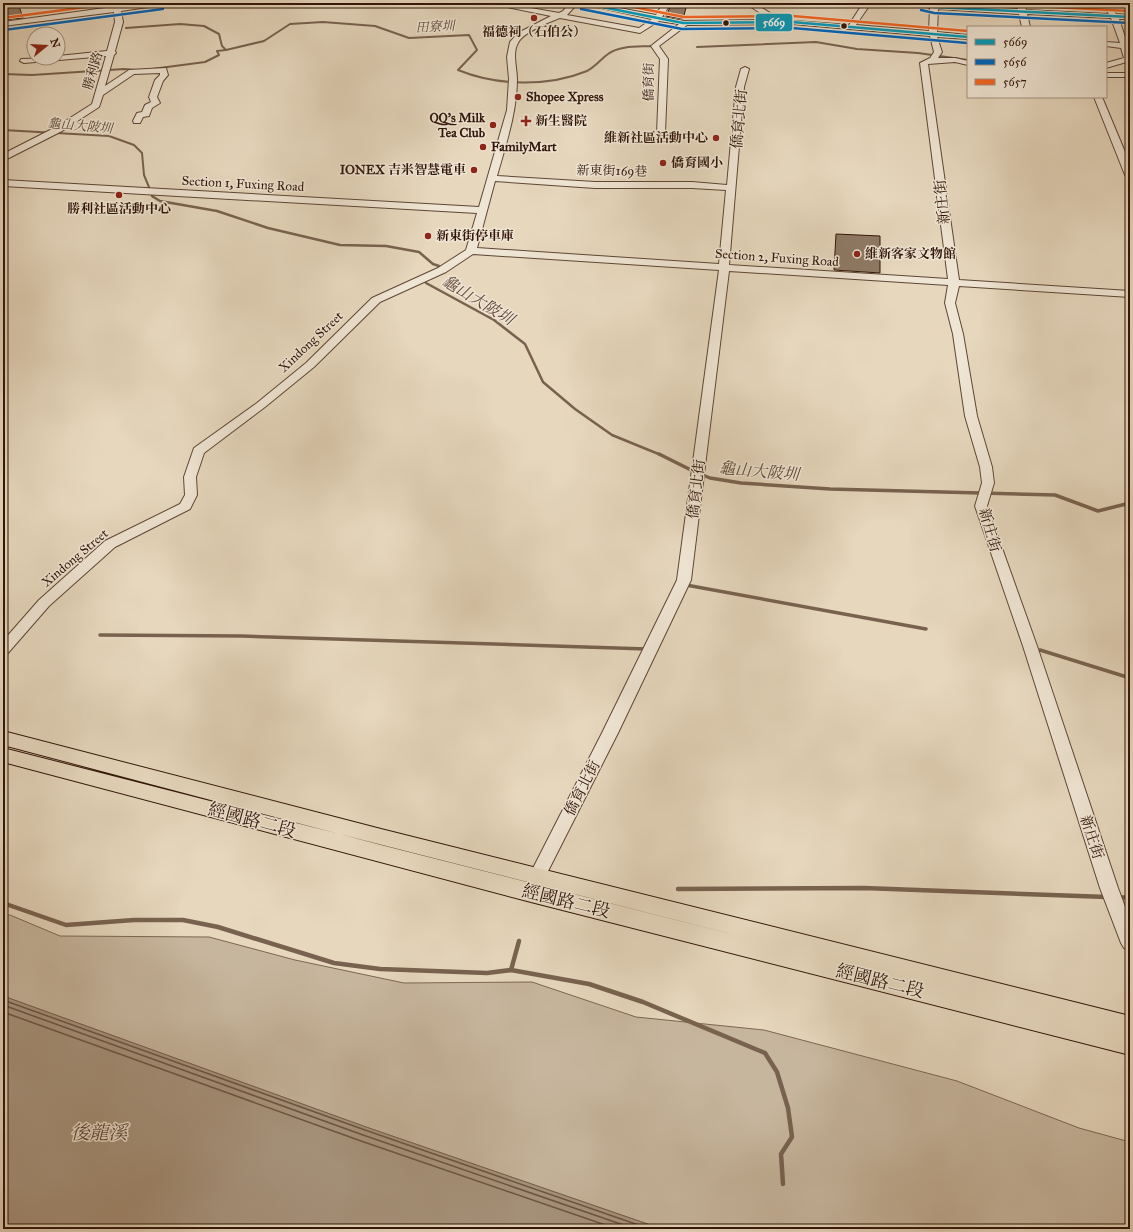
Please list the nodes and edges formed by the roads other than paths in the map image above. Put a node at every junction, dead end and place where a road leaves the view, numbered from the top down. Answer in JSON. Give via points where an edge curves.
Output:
{"nodes":[{"id":1,"x":162,"y":3,"type":"edge"},
{"id":2,"x":492,"y":3,"type":"edge"},
{"id":3,"x":574,"y":3,"type":"edge"},
{"id":4,"x":582,"y":3,"type":"edge"},
{"id":5,"x":668,"y":3,"type":"edge"},
{"id":6,"x":750,"y":3,"type":"edge"},
{"id":7,"x":867,"y":3,"type":"edge"},
{"id":8,"x":919,"y":3,"type":"edge"},
{"id":9,"x":1020,"y":3,"type":"edge"},
{"id":10,"x":1056,"y":3,"type":"edge"},
{"id":11,"x":1105,"y":3,"type":"edge"},
{"id":12,"x":115,"y":6,"type":"edge"},
{"id":13,"x":934,"y":7,"type":"junction"},
{"id":14,"x":1023,"y":11,"type":"junction"},
{"id":15,"x":1058,"y":13,"type":"junction"},
{"id":16,"x":559,"y":16,"type":"junction"},
{"id":17,"x":1116,"y":16,"type":"junction"},
{"id":18,"x":1130,"y":17,"type":"edge"},
{"id":19,"x":658,"y":18,"type":"junction"},
{"id":20,"x":780,"y":22,"type":"junction"},
{"id":21,"x":685,"y":23,"type":"junction"},
{"id":22,"x":3,"y":24,"type":"edge"},
{"id":23,"x":1026,"y":26,"type":"edge"},
{"id":24,"x":851,"y":28,"type":"junction"},
{"id":25,"x":933,"y":35,"type":"junction"},
{"id":26,"x":967,"y":37,"type":"edge"},
{"id":27,"x":1107,"y":44,"type":"edge"},
{"id":28,"x":1128,"y":46,"type":"edge"},
{"id":29,"x":112,"y":53,"type":"junction"},
{"id":30,"x":66,"y":57,"type":"edge"},
{"id":31,"x":932,"y":61,"type":"junction"},
{"id":32,"x":967,"y":63,"type":"edge"},
{"id":33,"x":1107,"y":66,"type":"edge"},
{"id":34,"x":745,"y":69,"type":"dead end"},
{"id":35,"x":1107,"y":75,"type":"edge"},
{"id":36,"x":1130,"y":75,"type":"edge"},
{"id":37,"x":100,"y":94,"type":"junction"},
{"id":38,"x":1098,"y":98,"type":"edge"},
{"id":39,"x":137,"y":121,"type":"dead end"},
{"id":40,"x":661,"y":133,"type":"dead end"},
{"id":41,"x":3,"y":158,"type":"edge"},
{"id":42,"x":1130,"y":175,"type":"edge"},
{"id":43,"x":492,"y":178,"type":"junction"},
{"id":44,"x":3,"y":183,"type":"edge"},
{"id":45,"x":732,"y":188,"type":"junction"},
{"id":46,"x":482,"y":210,"type":"junction"},
{"id":47,"x":471,"y":251,"type":"junction"},
{"id":48,"x":724,"y":268,"type":"junction"},
{"id":49,"x":954,"y":283,"type":"junction"},
{"id":50,"x":1130,"y":294,"type":"edge"},
{"id":51,"x":3,"y":650,"type":"edge"},
{"id":52,"x":3,"y":738,"type":"edge"},
{"id":53,"x":3,"y":755,"type":"edge"},
{"id":54,"x":537,"y":876,"type":"junction"},
{"id":55,"x":1130,"y":943,"type":"edge"},
{"id":56,"x":1130,"y":1026,"type":"edge"},
{"id":57,"x":1130,"y":1044,"type":"edge"}],
"edges":[{"from":1,"to":12,"type":"street"},
{"from":2,"to":16,"type":"street"},
{"from":3,"to":16,"type":"street","via":[[568,11]]},
{"from":4,"to":19,"type":"street"},
{"from":5,"to":19,"type":"street"},
{"from":6,"to":20,"type":"street"},
{"from":7,"to":24,"type":"street"},
{"from":8,"to":13,"type":"street"},
{"from":9,"to":14,"type":"street"},
{"from":10,"to":15,"type":"street"},
{"from":11,"to":17,"type":"street"},
{"from":12,"to":22,"type":"street"},
{"from":12,"to":29,"type":"street","name":"勝利路","via":[[119,22]]},
{"from":13,"to":14,"type":"street"},
{"from":13,"to":25,"type":"street"},
{"from":14,"to":15,"type":"street"},
{"from":14,"to":23,"type":"street"},
{"from":15,"to":17,"type":"street"},
{"from":16,"to":19,"type":"street","via":[[640,31]]},
{"from":16,"to":43,"type":"street","via":[[521,35],[514,42],[511,56],[511,110]]},
{"from":17,"to":18,"type":"street"},
{"from":17,"to":28,"type":"street"},
{"from":19,"to":21,"type":"street"},
{"from":20,"to":21,"type":"street"},
{"from":20,"to":24,"type":"street"},
{"from":21,"to":40,"type":"street","name":"僑育街","via":[[655,46],[664,59]]},
{"from":24,"to":25,"type":"street"},
{"from":25,"to":26,"type":"street"},
{"from":25,"to":31,"type":"street","via":[[938,52]]},
{"from":27,"to":28,"type":"street"},
{"from":28,"to":33,"type":"street","via":[[1128,59]]},
{"from":29,"to":30,"type":"street"},
{"from":29,"to":37,"type":"street","name":"勝利路"},
{"from":31,"to":32,"type":"street","via":[[955,60]]},
{"from":31,"to":49,"type":"street","name":"新庄街","via":[[924,63]]},
{"from":34,"to":45,"type":"street","name":"僑育北街","via":[[740,87]]},
{"from":35,"to":36,"type":"street"},
{"from":37,"to":39,"type":"street","via":[[132,72],[163,70],[164,75],[159,80],[153,97],[156,103],[148,107],[146,114],[140,115]]},
{"from":37,"to":41,"type":"street","name":"勝利路","via":[[96,105],[81,116]]},
{"from":38,"to":42,"type":"street"},
{"from":43,"to":45,"type":"street","name":"新東街169巷"},
{"from":43,"to":46,"type":"street"},
{"from":44,"to":46,"type":"street","name":"Section 1, Fuxing Road"},
{"from":45,"to":48,"type":"street","name":"僑育北街"},
{"from":46,"to":47,"type":"street"},
{"from":47,"to":48,"type":"street","name":"Section 2, Fuxing Road"},
{"from":47,"to":51,"type":"street","name":"Xindong Street","via":[[442,270],[376,300],[310,365],[198,451],[190,477],[191,495],[185,506],[110,544],[44,603]]},
{"from":48,"to":49,"type":"street","name":"Section 2, Fuxing Road"},
{"from":48,"to":54,"type":"street","name":"僑育北街","via":[[684,580]]},
{"from":49,"to":50,"type":"street","name":"Section 2, Fuxing Road"},
{"from":49,"to":55,"type":"street","name":"新庄街","via":[[950,303],[958,334],[971,416],[988,483],[981,506],[1109,888]]},
{"from":52,"to":54,"type":"main road","name":"經國路二段"},
{"from":53,"to":57,"type":"main road","name":"經國路二段","via":[[531,893]]},
{"from":54,"to":56,"type":"main road","name":"經國路二段"}]}
